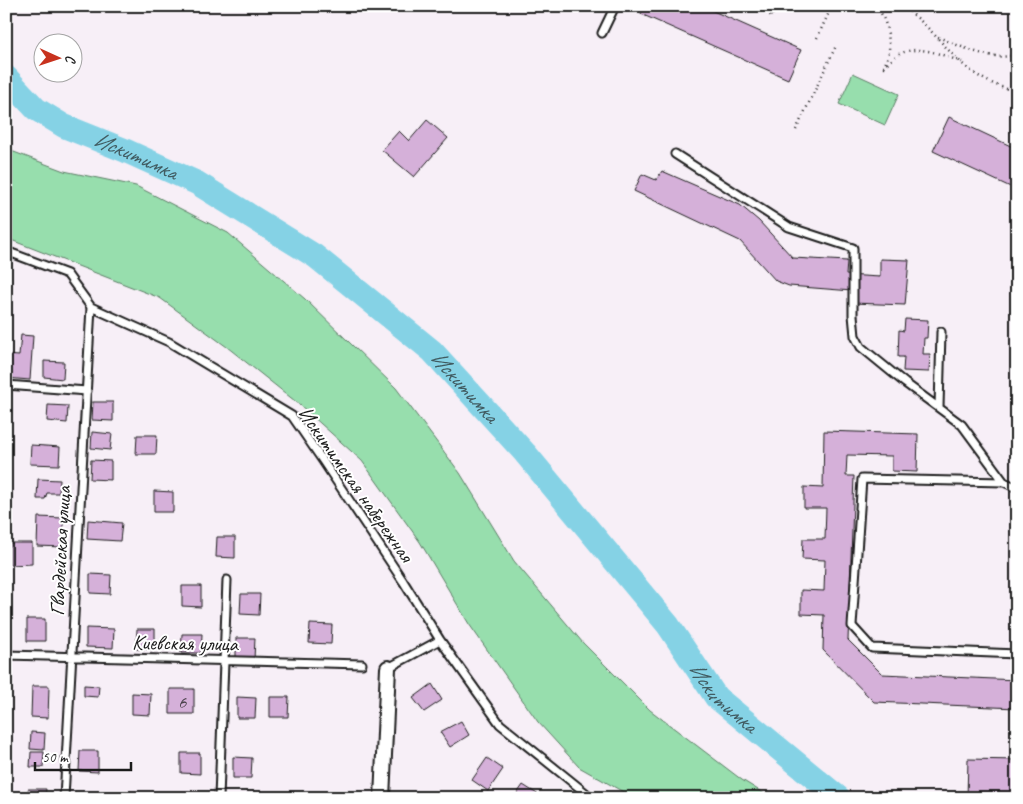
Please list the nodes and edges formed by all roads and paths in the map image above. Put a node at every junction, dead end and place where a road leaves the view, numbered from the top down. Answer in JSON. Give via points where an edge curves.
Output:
{"nodes":[{"id":1,"x":615,"y":6,"type":"edge"},
{"id":2,"x":774,"y":6,"type":"edge"},
{"id":3,"x":779,"y":6,"type":"edge"},
{"id":4,"x":832,"y":6,"type":"edge"},
{"id":5,"x":875,"y":6,"type":"edge"},
{"id":6,"x":901,"y":6,"type":"edge"},
{"id":7,"x":602,"y":32,"type":"dead end"},
{"id":8,"x":936,"y":36,"type":"junction"},
{"id":9,"x":817,"y":38,"type":"dead end"},
{"id":10,"x":836,"y":46,"type":"dead end"},
{"id":11,"x":1017,"y":55,"type":"edge"},
{"id":12,"x":962,"y":62,"type":"junction"},
{"id":13,"x":1017,"y":92,"type":"edge"},
{"id":14,"x":796,"y":130,"type":"dead end"},
{"id":15,"x":675,"y":154,"type":"dead end"},
{"id":16,"x":6,"y":251,"type":"edge"},
{"id":17,"x":91,"y":307,"type":"junction"},
{"id":18,"x":941,"y":332,"type":"dead end"},
{"id":19,"x":6,"y":385,"type":"edge"},
{"id":20,"x":87,"y":391,"type":"junction"},
{"id":21,"x":939,"y":407,"type":"junction"},
{"id":22,"x":1004,"y":482,"type":"junction"},
{"id":23,"x":1017,"y":488,"type":"edge"},
{"id":24,"x":227,"y":580,"type":"dead end"},
{"id":25,"x":440,"y":640,"type":"junction"},
{"id":26,"x":1017,"y":654,"type":"edge"},
{"id":27,"x":6,"y":655,"type":"edge"},
{"id":28,"x":72,"y":658,"type":"junction"},
{"id":29,"x":223,"y":661,"type":"junction"},
{"id":30,"x":362,"y":664,"type":"dead end"},
{"id":31,"x":388,"y":668,"type":"joint"},
{"id":32,"x":64,"y":798,"type":"edge"},
{"id":33,"x":219,"y":798,"type":"edge"},
{"id":34,"x":382,"y":798,"type":"edge"},
{"id":35,"x":592,"y":798,"type":"edge"}],
"edges":[{"from":1,"to":7,"type":"lane"},
{"from":2,"to":3,"type":"path","via":[[770,18]]},
{"from":4,"to":9,"type":"path"},
{"from":5,"to":12,"type":"path","via":[[886,26],[889,51],[884,67],[898,55],[924,50]]},
{"from":6,"to":8,"type":"path"},
{"from":8,"to":11,"type":"path","via":[[989,56]]},
{"from":8,"to":12,"type":"path"},
{"from":10,"to":14,"type":"path"},
{"from":12,"to":13,"type":"path","via":[[976,74]]},
{"from":15,"to":21,"type":"lane","via":[[789,227],[853,248],[855,336],[861,347]]},
{"from":16,"to":17,"type":"lane","name":"Искитимская набережная","via":[[67,274]]},
{"from":17,"to":20,"type":"lane","name":"Гвардейская улица"},
{"from":17,"to":25,"type":"lane","name":"Искитимская набережная","via":[[169,342],[292,416]]},
{"from":18,"to":21,"type":"lane"},
{"from":19,"to":20,"type":"lane"},
{"from":20,"to":28,"type":"lane","name":"Гвардейская улица"},
{"from":21,"to":22,"type":"lane","via":[[962,425]]},
{"from":22,"to":23,"type":"lane"},
{"from":22,"to":26,"type":"lane","via":[[862,479],[852,626],[872,648]]},
{"from":24,"to":29,"type":"lane"},
{"from":25,"to":31,"type":"lane"},
{"from":25,"to":35,"type":"lane","name":"Искитимская набережная","via":[[500,724]]},
{"from":27,"to":28,"type":"lane","name":"Киевская улица"},
{"from":28,"to":29,"type":"lane","name":"Киевская улица"},
{"from":28,"to":32,"type":"lane","name":"Гвардейская улица"},
{"from":29,"to":30,"type":"lane","name":"Киевская улица"},
{"from":29,"to":33,"type":"lane"},
{"from":31,"to":34,"type":"street"}]}
